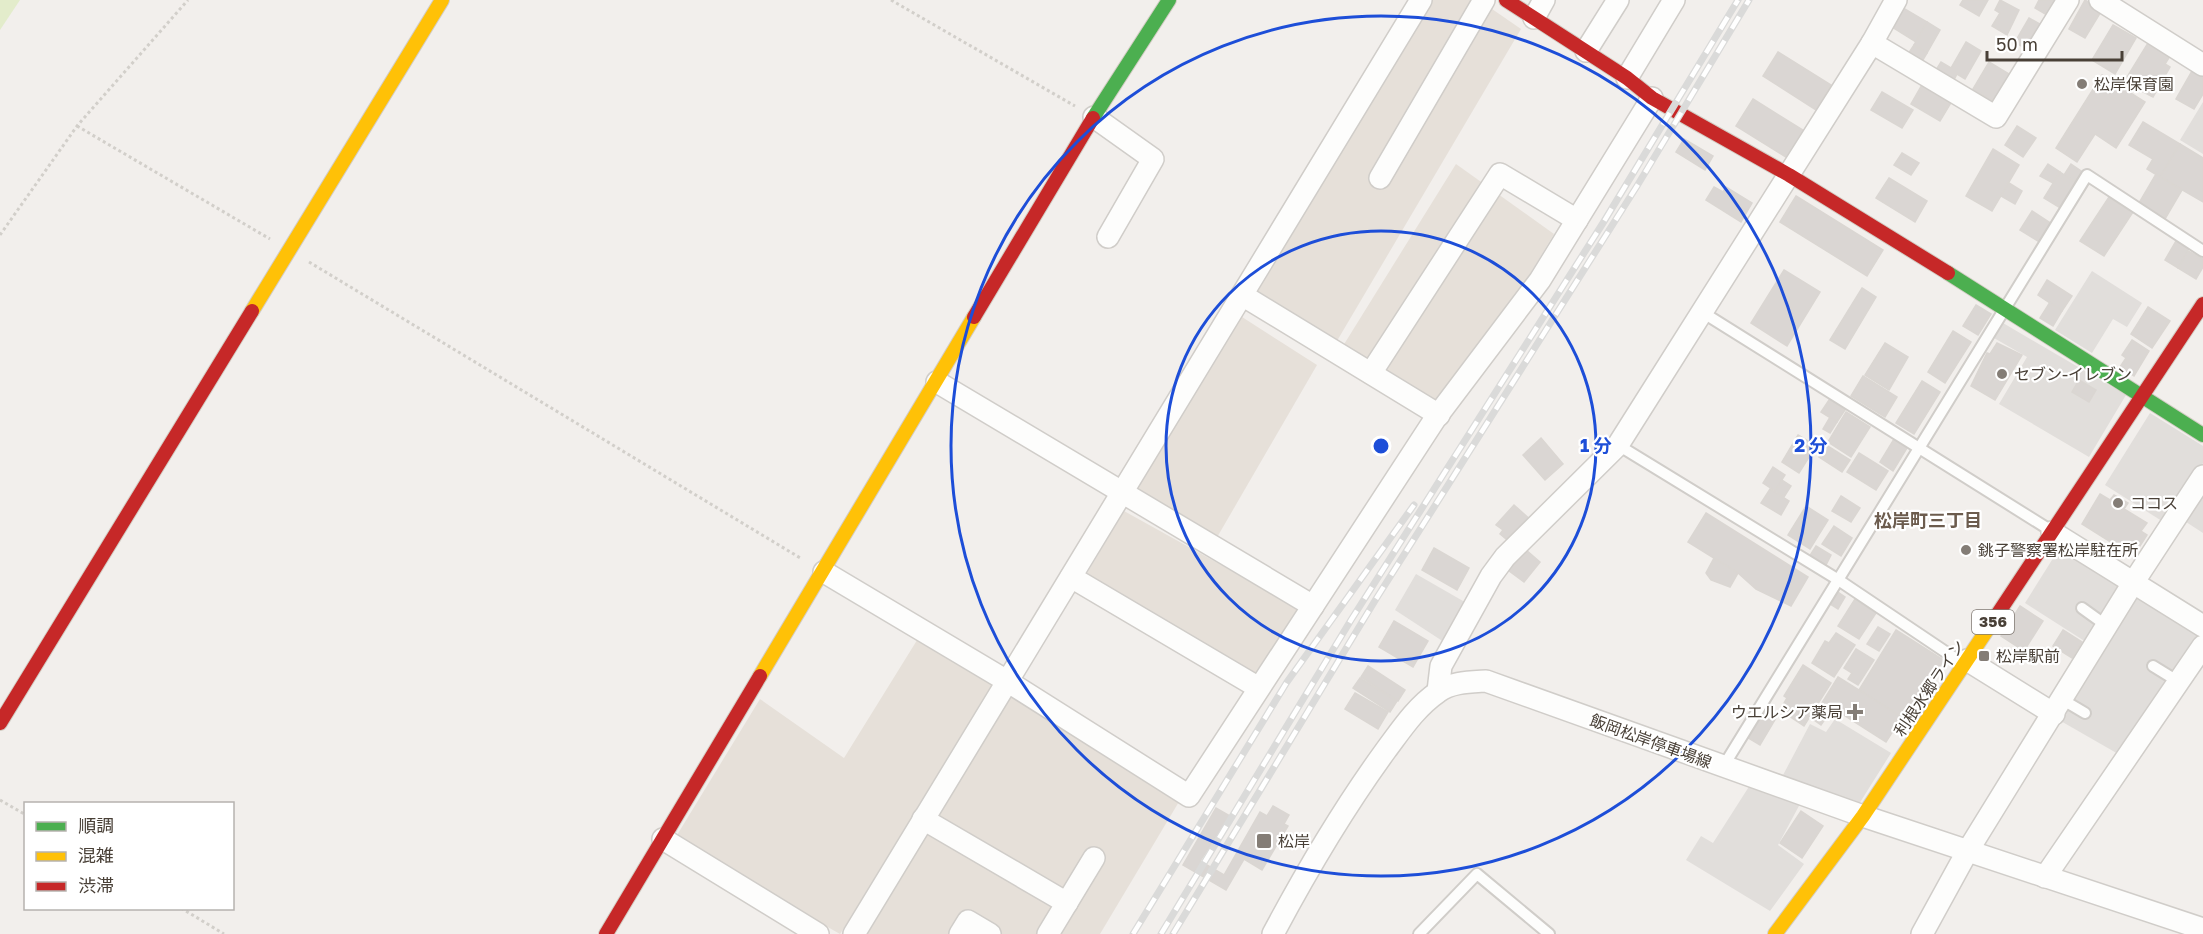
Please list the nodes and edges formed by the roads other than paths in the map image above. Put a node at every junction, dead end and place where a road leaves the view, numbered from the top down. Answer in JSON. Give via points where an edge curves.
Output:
{"nodes":[{"id":1,"x":442,"y":0,"type":"edge"},
{"id":2,"x":1169,"y":0,"type":"edge"},
{"id":3,"x":1421,"y":0,"type":"edge"},
{"id":4,"x":1484,"y":0,"type":"edge"},
{"id":5,"x":1506,"y":0,"type":"edge"},
{"id":6,"x":1618,"y":0,"type":"edge"},
{"id":7,"x":1674,"y":0,"type":"edge"},
{"id":8,"x":1896,"y":0,"type":"edge"},
{"id":9,"x":2068,"y":0,"type":"edge"},
{"id":10,"x":2100,"y":0,"type":"edge"},
{"id":11,"x":1539,"y":9,"type":"edge"},
{"id":12,"x":1872,"y":43,"type":"junction"},
{"id":13,"x":1586,"y":51,"type":"junction"},
{"id":14,"x":2203,"y":65,"type":"edge"},
{"id":15,"x":1628,"y":78,"type":"junction"},
{"id":16,"x":1652,"y":98,"type":"junction"},
{"id":17,"x":1094,"y":117,"type":"junction"},
{"id":18,"x":1789,"y":175,"type":"junction"},
{"id":19,"x":1380,"y":178,"type":"dead end"},
{"id":20,"x":1577,"y":220,"type":"junction"},
{"id":21,"x":1108,"y":237,"type":"dead end"},
{"id":22,"x":2203,"y":251,"type":"edge"},
{"id":23,"x":1242,"y":295,"type":"junction"},
{"id":24,"x":2203,"y":304,"type":"edge"},
{"id":25,"x":2005,"y":308,"type":"junction"},
{"id":26,"x":1702,"y":312,"type":"junction"},
{"id":27,"x":1371,"y":373,"type":"junction"},
{"id":28,"x":937,"y":382,"type":"junction"},
{"id":29,"x":2143,"y":396,"type":"junction"},
{"id":30,"x":1438,"y":415,"type":"junction"},
{"id":31,"x":2203,"y":435,"type":"edge"},
{"id":32,"x":1618,"y":445,"type":"junction"},
{"id":33,"x":1918,"y":448,"type":"junction"},
{"id":34,"x":2203,"y":476,"type":"edge"},
{"id":35,"x":1122,"y":493,"type":"junction"},
{"id":36,"x":2052,"y":532,"type":"junction"},
{"id":37,"x":824,"y":572,"type":"junction"},
{"id":38,"x":1071,"y":577,"type":"junction"},
{"id":39,"x":1837,"y":579,"type":"junction"},
{"id":40,"x":2133,"y":583,"type":"junction"},
{"id":41,"x":1313,"y":606,"type":"junction"},
{"id":42,"x":2082,"y":608,"type":"dead end"},
{"id":43,"x":2107,"y":626,"type":"junction"},
{"id":44,"x":2203,"y":626,"type":"edge"},
{"id":45,"x":2203,"y":646,"type":"edge"},
{"id":46,"x":1966,"y":663,"type":"junction"},
{"id":47,"x":2153,"y":666,"type":"dead end"},
{"id":48,"x":1007,"y":681,"type":"junction"},
{"id":49,"x":2179,"y":681,"type":"junction"},
{"id":50,"x":1259,"y":688,"type":"junction"},
{"id":51,"x":1438,"y":691,"type":"junction"},
{"id":52,"x":2059,"y":707,"type":"junction"},
{"id":53,"x":2085,"y":713,"type":"dead end"},
{"id":54,"x":0,"y":723,"type":"edge"},
{"id":55,"x":1723,"y":767,"type":"junction"},
{"id":56,"x":1863,"y":816,"type":"junction"},
{"id":57,"x":924,"y":819,"type":"junction"},
{"id":58,"x":663,"y":839,"type":"junction"},
{"id":59,"x":1967,"y":852,"type":"junction"},
{"id":60,"x":1094,"y":858,"type":"dead end"},
{"id":61,"x":2045,"y":877,"type":"junction"},
{"id":62,"x":1067,"y":903,"type":"junction"},
{"id":63,"x":2201,"y":924,"type":"edge"},
{"id":64,"x":606,"y":934,"type":"edge"},
{"id":65,"x":818,"y":934,"type":"edge"},
{"id":66,"x":854,"y":934,"type":"edge"},
{"id":67,"x":960,"y":934,"type":"edge"},
{"id":68,"x":990,"y":934,"type":"edge"},
{"id":69,"x":1048,"y":934,"type":"edge"},
{"id":70,"x":1273,"y":934,"type":"edge"},
{"id":71,"x":1419,"y":934,"type":"edge"},
{"id":72,"x":1550,"y":934,"type":"edge"},
{"id":73,"x":1775,"y":934,"type":"edge"},
{"id":74,"x":1922,"y":934,"type":"edge"}],
"edges":[{"from":1,"to":54,"type":"main road"},
{"from":2,"to":17,"type":"main road"},
{"from":3,"to":23,"type":"street"},
{"from":4,"to":19,"type":"street"},
{"from":5,"to":11,"type":"main road"},
{"from":6,"to":13,"type":"street"},
{"from":7,"to":15,"type":"street"},
{"from":8,"to":12,"type":"street"},
{"from":9,"to":12,"type":"street","via":[[1996,117]]},
{"from":10,"to":14,"type":"street"},
{"from":11,"to":13,"type":"main road"},
{"from":12,"to":18,"type":"street"},
{"from":13,"to":15,"type":"main road"},
{"from":15,"to":16,"type":"main road"},
{"from":16,"to":18,"type":"main road"},
{"from":16,"to":20,"type":"street"},
{"from":17,"to":21,"type":"street","via":[[1153,159]]},
{"from":17,"to":28,"type":"main road"},
{"from":18,"to":25,"type":"main road"},
{"from":18,"to":26,"type":"street"},
{"from":20,"to":27,"type":"street","via":[[1500,174]]},
{"from":20,"to":30,"type":"street","via":[[1540,280]]},
{"from":22,"to":25,"type":"lane","via":[[2087,175]]},
{"from":23,"to":27,"type":"street"},
{"from":23,"to":35,"type":"street"},
{"from":24,"to":29,"type":"main road","name":"利根水郷ライン","number":"356"},
{"from":25,"to":29,"type":"main road"},
{"from":25,"to":33,"type":"lane"},
{"from":26,"to":32,"type":"street"},
{"from":26,"to":33,"type":"lane"},
{"from":27,"to":30,"type":"street"},
{"from":28,"to":35,"type":"street"},
{"from":28,"to":37,"type":"main road"},
{"from":29,"to":31,"type":"main road"},
{"from":29,"to":36,"type":"main road","name":"利根水郷ライン","number":"356"},
{"from":30,"to":41,"type":"street"},
{"from":32,"to":39,"type":"lane"},
{"from":32,"to":51,"type":"street","via":[[1505,557],[1491,576],[1441,666]]},
{"from":33,"to":36,"type":"lane"},
{"from":33,"to":39,"type":"lane"},
{"from":34,"to":40,"type":"street"},
{"from":35,"to":38,"type":"street"},
{"from":35,"to":41,"type":"street"},
{"from":36,"to":40,"type":"street"},
{"from":36,"to":46,"type":"main road","name":"利根水郷ライン","number":"356"},
{"from":37,"to":48,"type":"street"},
{"from":37,"to":58,"type":"main road"},
{"from":38,"to":48,"type":"street"},
{"from":38,"to":50,"type":"street"},
{"from":39,"to":46,"type":"lane"},
{"from":39,"to":55,"type":"lane"},
{"from":40,"to":43,"type":"street"},
{"from":40,"to":44,"type":"street"},
{"from":41,"to":50,"type":"street"},
{"from":42,"to":43,"type":"lane"},
{"from":43,"to":52,"type":"street"},
{"from":45,"to":49,"type":"street"},
{"from":46,"to":52,"type":"street"},
{"from":46,"to":56,"type":"main road","name":"利根水郷ライン","number":"356"},
{"from":47,"to":49,"type":"lane"},
{"from":48,"to":50,"type":"street","via":[[1189,796]]},
{"from":48,"to":57,"type":"street"},
{"from":49,"to":61,"type":"street"},
{"from":51,"to":55,"type":"street","name":"飯岡松岸停車場線","via":[[1486,681]]},
{"from":51,"to":70,"type":"street","via":[[1413,714],[1371,771],[1314,856]]},
{"from":52,"to":53,"type":"lane"},
{"from":52,"to":59,"type":"street"},
{"from":55,"to":56,"type":"street","name":"飯岡松岸停車場線"},
{"from":56,"to":59,"type":"street","name":"飯岡松岸停車場線"},
{"from":56,"to":73,"type":"main road","name":"利根水郷ライン","number":"356"},
{"from":57,"to":62,"type":"street"},
{"from":57,"to":66,"type":"street"},
{"from":58,"to":64,"type":"main road"},
{"from":58,"to":65,"type":"street"},
{"from":59,"to":61,"type":"street","name":"飯岡松岸停車場線"},
{"from":59,"to":74,"type":"street"},
{"from":60,"to":62,"type":"street"},
{"from":61,"to":63,"type":"street","name":"飯岡松岸停車場線"},
{"from":62,"to":69,"type":"street"},
{"from":67,"to":68,"type":"street","via":[[968,921]]},
{"from":71,"to":72,"type":"lane","via":[[1477,874]]}]}
